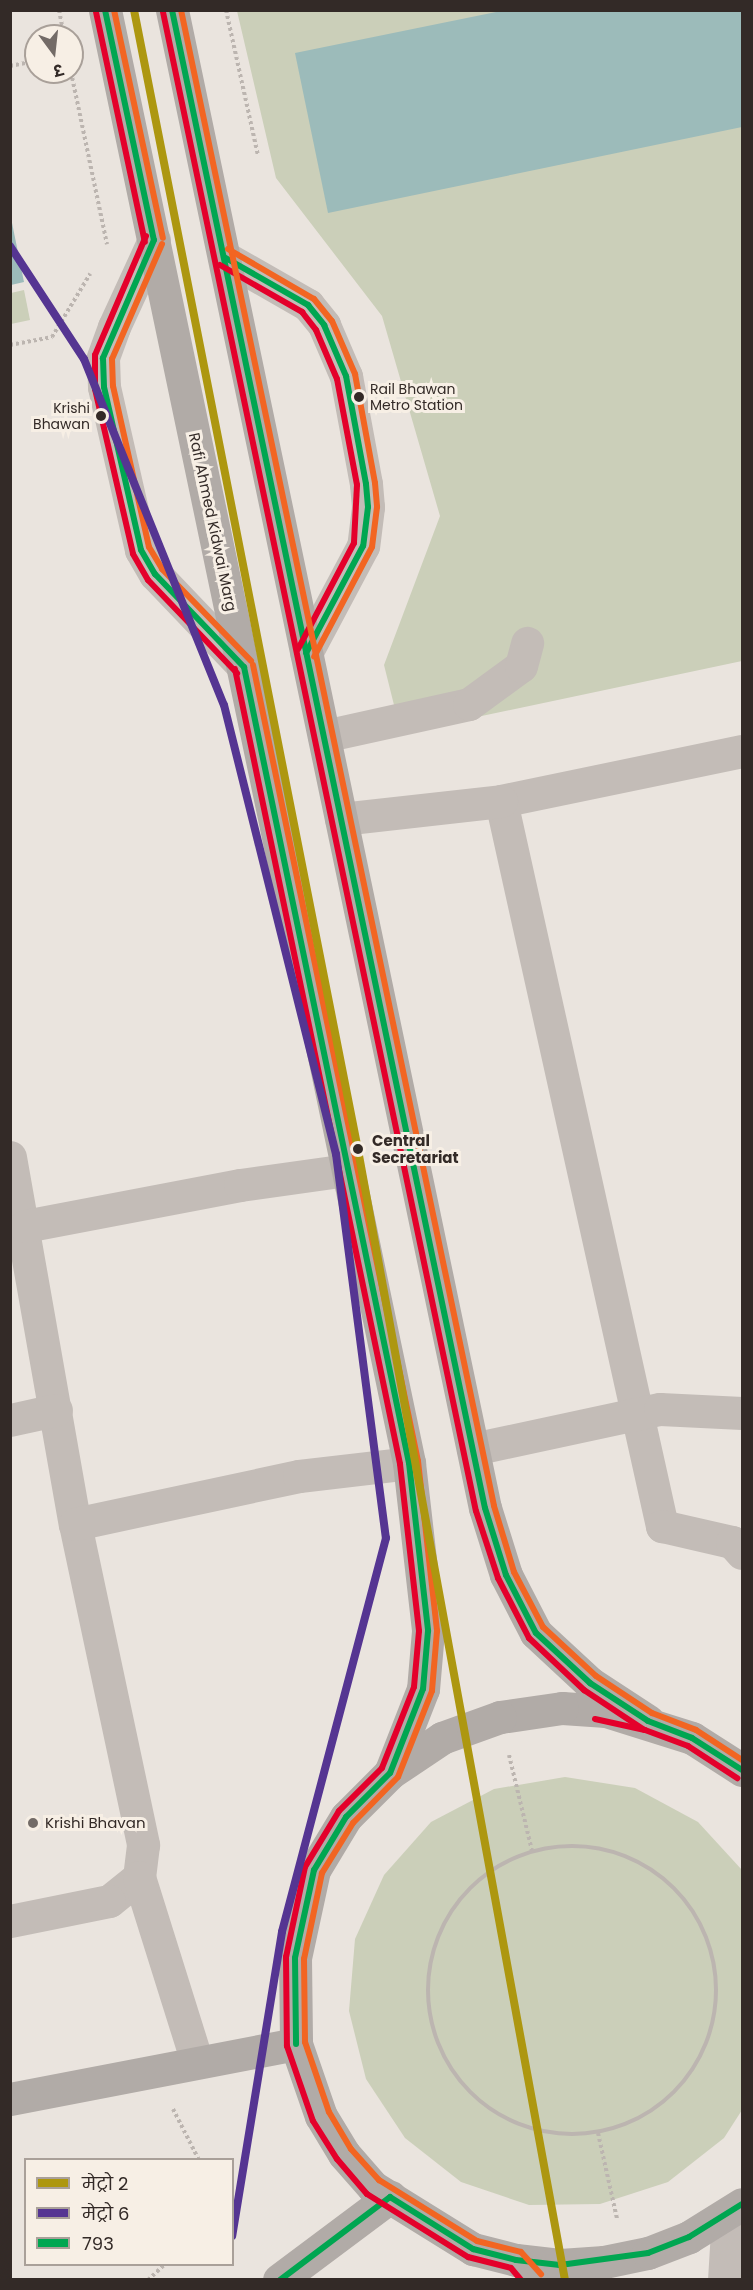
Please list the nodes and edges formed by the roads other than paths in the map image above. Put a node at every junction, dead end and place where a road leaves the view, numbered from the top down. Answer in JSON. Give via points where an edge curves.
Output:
{"nodes":[{"id":1,"x":105,"y":10,"type":"edge"},
{"id":2,"x":172,"y":10,"type":"edge"},
{"id":3,"x":154,"y":240,"type":"junction"},
{"id":4,"x":224,"y":257,"type":"junction"},
{"id":5,"x":527,"y":644,"type":"dead end"},
{"id":6,"x":306,"y":653,"type":"junction"},
{"id":7,"x":244,"y":667,"type":"junction"},
{"id":8,"x":324,"y":736,"type":"junction"},
{"id":9,"x":742,"y":751,"type":"edge"},
{"id":10,"x":501,"y":801,"type":"junction"},
{"id":11,"x":341,"y":819,"type":"junction"},
{"id":12,"x":10,"y":1157,"type":"edge"},
{"id":13,"x":347,"y":1170,"type":"junction"},
{"id":14,"x":25,"y":1226,"type":"junction"},
{"id":15,"x":56,"y":1410,"type":"junction"},
{"id":16,"x":742,"y":1413,"type":"edge"},
{"id":17,"x":635,"y":1415,"type":"junction"},
{"id":18,"x":10,"y":1420,"type":"edge"},
{"id":19,"x":472,"y":1449,"type":"junction"},
{"id":20,"x":409,"y":1463,"type":"junction"},
{"id":21,"x":75,"y":1524,"type":"junction"},
{"id":22,"x":739,"y":1543,"type":"edge"},
{"id":23,"x":648,"y":1721,"type":"junction"},
{"id":24,"x":742,"y":1770,"type":"edge"},
{"id":25,"x":390,"y":1773,"type":"junction"},
{"id":26,"x":139,"y":1877,"type":"junction"},
{"id":27,"x":10,"y":1921,"type":"edge"},
{"id":28,"x":296,"y":2044,"type":"junction"},
{"id":29,"x":197,"y":2062,"type":"junction"},
{"id":30,"x":10,"y":2099,"type":"edge"},
{"id":31,"x":390,"y":2197,"type":"junction"},
{"id":32,"x":735,"y":2209,"type":"edge"},
{"id":33,"x":525,"y":2270,"type":"edge"},
{"id":34,"x":279,"y":2280,"type":"edge"},
{"id":35,"x":724,"y":2280,"type":"edge"}],
"edges":[{"from":1,"to":3,"type":"main road","name":"Rafi Ahmed Kidwai Marg"},
{"from":2,"to":4,"type":"main road"},
{"from":3,"to":7,"type":"main road","name":"Rafi Ahmed Kidwai Marg"},
{"from":3,"to":7,"type":"street","via":[[103,358],[104,387],[141,550],[155,574]]},
{"from":4,"to":6,"type":"main road"},
{"from":4,"to":6,"type":"street","via":[[308,305],[324,326],[346,376],[366,483],[368,507],[363,546]]},
{"from":5,"to":8,"type":"street","via":[[521,666],[470,704]]},
{"from":6,"to":8,"type":"main road"},
{"from":7,"to":13,"type":"main road","name":"Rafi Ahmed Kidwai Marg"},
{"from":8,"to":11,"type":"main road"},
{"from":9,"to":10,"type":"street"},
{"from":10,"to":11,"type":"street"},
{"from":10,"to":17,"type":"street"},
{"from":11,"to":19,"type":"main road"},
{"from":12,"to":14,"type":"street"},
{"from":13,"to":14,"type":"street","via":[[240,1185]]},
{"from":13,"to":20,"type":"main road","name":"Rafi Ahmed Kidwai Marg"},
{"from":14,"to":15,"type":"street"},
{"from":15,"to":18,"type":"street"},
{"from":15,"to":21,"type":"street"},
{"from":16,"to":17,"type":"street","via":[[660,1409]]},
{"from":17,"to":19,"type":"street"},
{"from":17,"to":22,"type":"street","via":[[662,1526]]},
{"from":19,"to":23,"type":"main road","via":[[506,1575],[536,1633],[590,1683]]},
{"from":20,"to":21,"type":"street","via":[[299,1476]]},
{"from":20,"to":25,"type":"main road","name":"Rafi Ahmed Kidwai Marg","via":[[428,1631],[423,1689]]},
{"from":21,"to":26,"type":"street","via":[[144,1845]]},
{"from":23,"to":24,"type":"main road","via":[[692,1738]]},
{"from":23,"to":25,"type":"main road","via":[[606,1711],[562,1708],[500,1717],[442,1738]]},
{"from":25,"to":28,"type":"main road","via":[[346,1817],[314,1870],[295,1958]]},
{"from":26,"to":27,"type":"street","via":[[109,1902]]},
{"from":26,"to":29,"type":"street"},
{"from":28,"to":29,"type":"main road"},
{"from":28,"to":31,"type":"main road","via":[[326,2126],[373,2187]]},
{"from":29,"to":30,"type":"main road"},
{"from":31,"to":33,"type":"main road","via":[[473,2249]]},
{"from":31,"to":34,"type":"main road"},
{"from":32,"to":33,"type":"main road","via":[[689,2237],[626,2258]]},
{"from":32,"to":35,"type":"street"}]}
